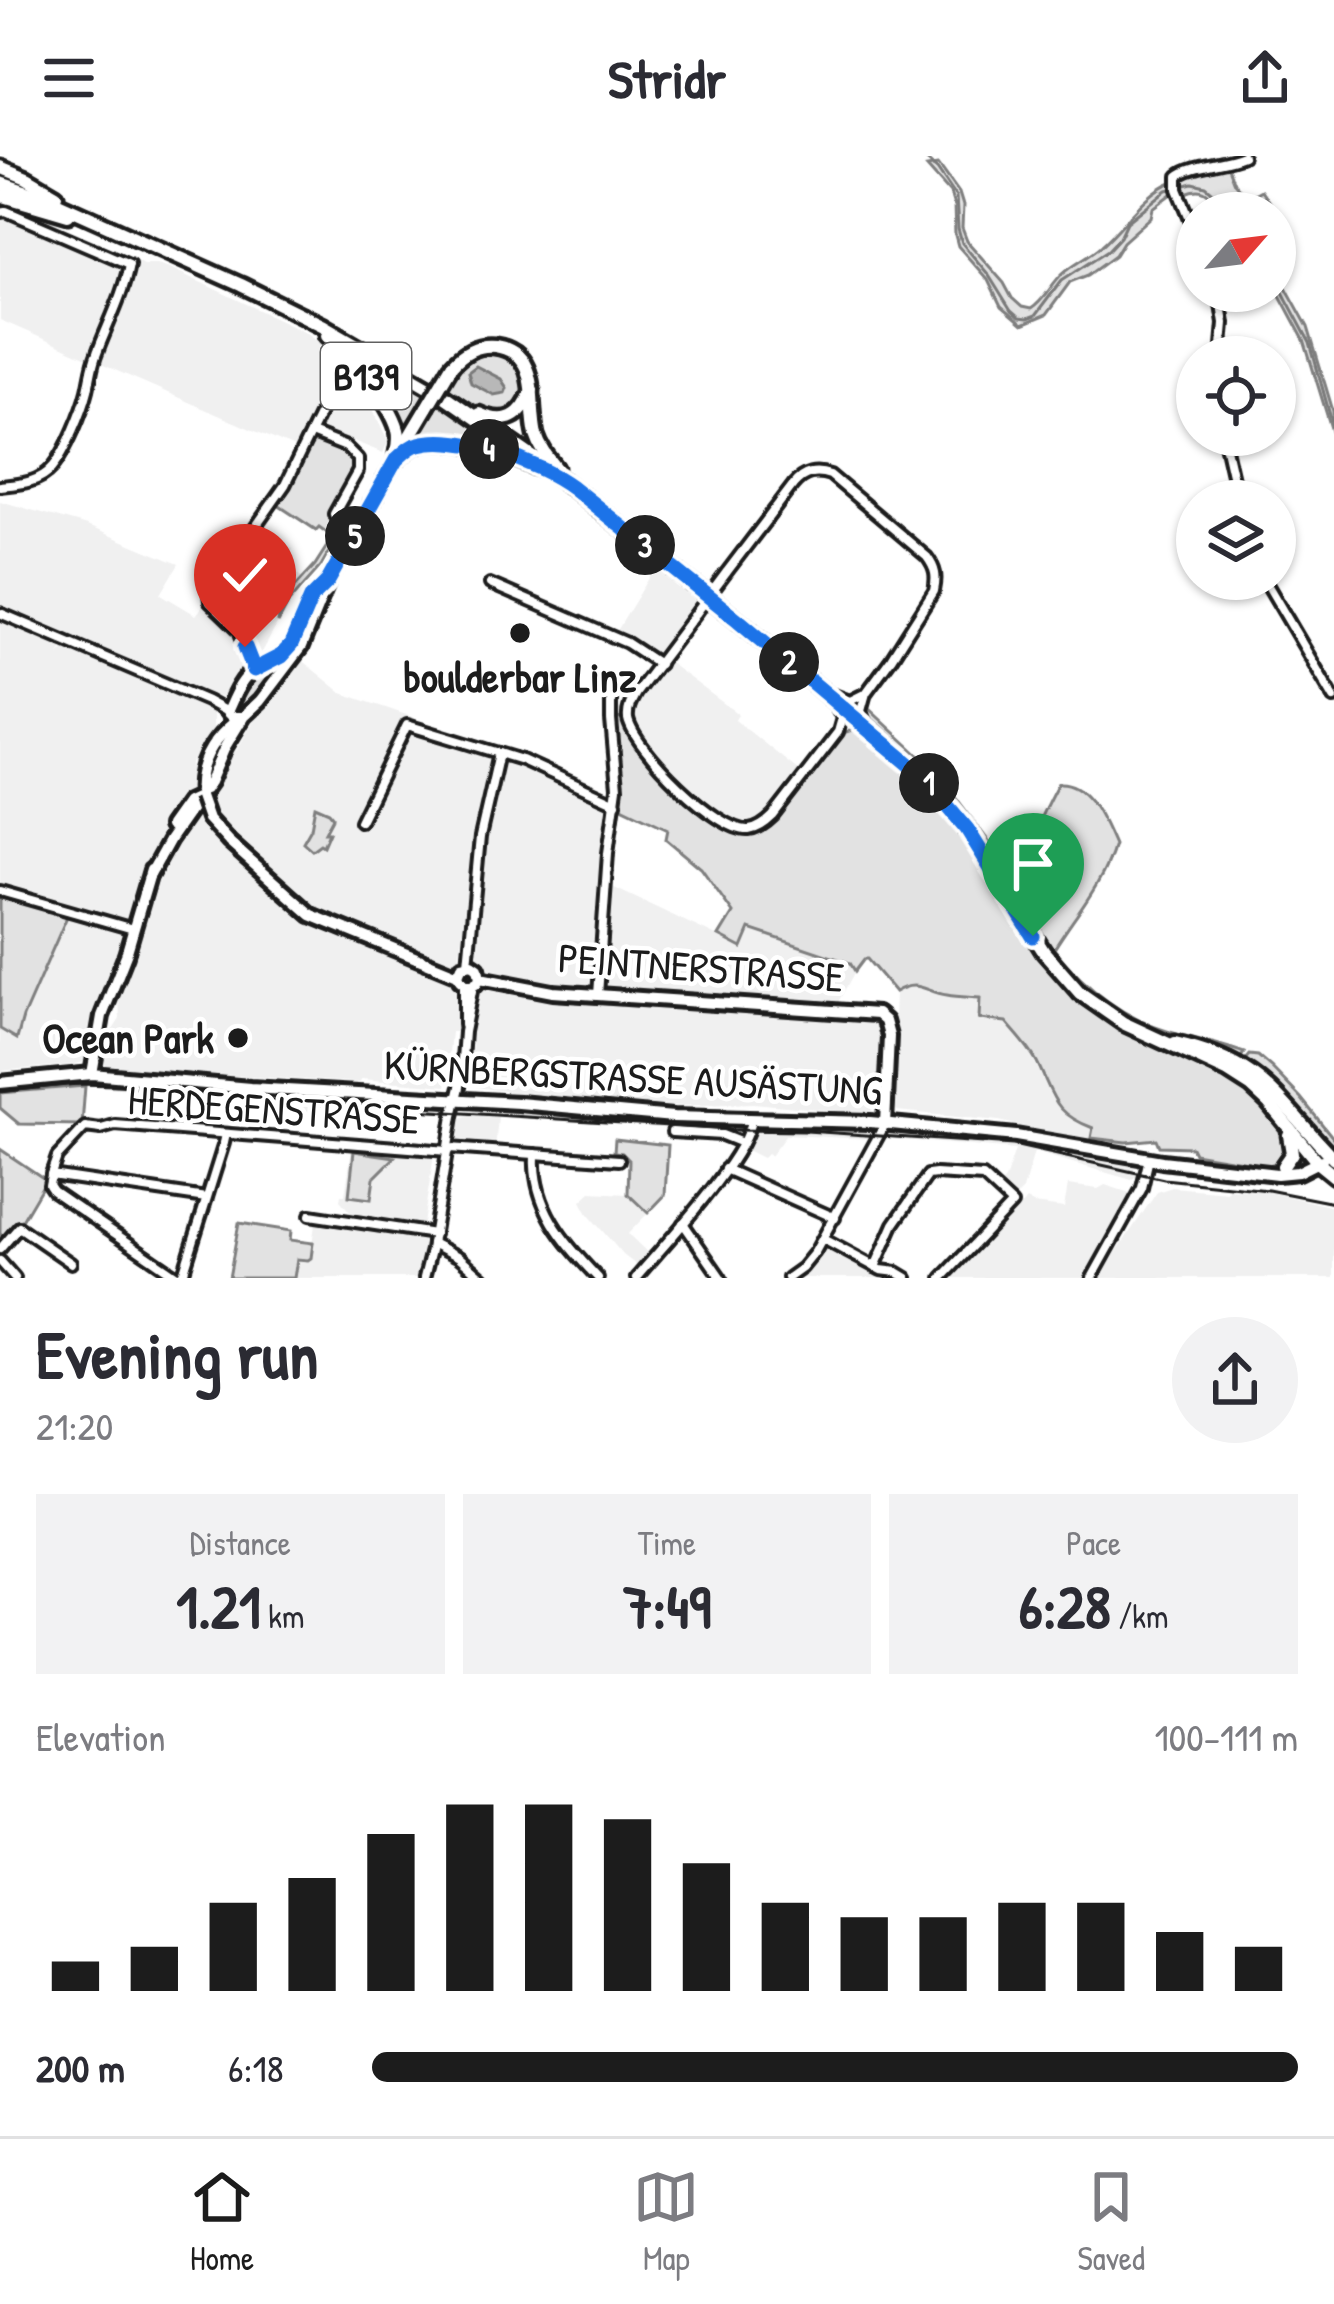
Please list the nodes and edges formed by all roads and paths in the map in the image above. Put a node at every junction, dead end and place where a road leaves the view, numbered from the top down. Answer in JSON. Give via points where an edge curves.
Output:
{"nodes":[{"id":1,"x":1243,"y":156,"type":"edge"},
{"id":2,"x":0,"y":167,"type":"edge"},
{"id":3,"x":0,"y":183,"type":"edge"},
{"id":4,"x":1179,"y":192,"type":"edge"},
{"id":5,"x":0,"y":195,"type":"edge"},
{"id":6,"x":0,"y":212,"type":"edge"},
{"id":7,"x":92,"y":219,"type":"junction"},
{"id":8,"x":134,"y":237,"type":"junction"},
{"id":9,"x":298,"y":312,"type":"junction"},
{"id":10,"x":335,"y":382,"type":"dead end"},
{"id":11,"x":532,"y":389,"type":"junction"},
{"id":12,"x":443,"y":395,"type":"junction"},
{"id":13,"x":311,"y":433,"type":"junction"},
{"id":14,"x":396,"y":460,"type":"junction"},
{"id":15,"x":568,"y":484,"type":"junction"},
{"id":16,"x":0,"y":486,"type":"edge"},
{"id":17,"x":354,"y":538,"type":"junction"},
{"id":18,"x":328,"y":581,"type":"junction"},
{"id":19,"x":490,"y":584,"type":"dead end"},
{"id":20,"x":1276,"y":600,"type":"edge"},
{"id":21,"x":0,"y":614,"type":"edge"},
{"id":22,"x":659,"y":664,"type":"junction"},
{"id":23,"x":260,"y":667,"type":"junction"},
{"id":24,"x":277,"y":678,"type":"junction"},
{"id":25,"x":611,"y":683,"type":"dead end"},
{"id":26,"x":827,"y":693,"type":"junction"},
{"id":27,"x":866,"y":693,"type":"junction"},
{"id":28,"x":233,"y":698,"type":"junction"},
{"id":29,"x":1334,"y":698,"type":"edge"},
{"id":30,"x":207,"y":700,"type":"junction"},
{"id":31,"x":234,"y":715,"type":"junction"},
{"id":32,"x":867,"y":726,"type":"junction"},
{"id":33,"x":838,"y":732,"type":"junction"},
{"id":34,"x":880,"y":737,"type":"junction"},
{"id":35,"x":499,"y":753,"type":"junction"},
{"id":36,"x":200,"y":796,"type":"junction"},
{"id":37,"x":616,"y":803,"type":"junction"},
{"id":38,"x":359,"y":821,"type":"dead end"},
{"id":39,"x":151,"y":869,"type":"junction"},
{"id":40,"x":0,"y":891,"type":"edge"},
{"id":41,"x":134,"y":929,"type":"junction"},
{"id":42,"x":468,"y":964,"type":"junction"},
{"id":43,"x":469,"y":981,"type":"junction"},
{"id":44,"x":598,"y":995,"type":"junction"},
{"id":45,"x":1155,"y":1038,"type":"junction"},
{"id":46,"x":92,"y":1074,"type":"junction"},
{"id":47,"x":1,"y":1080,"type":"edge"},
{"id":48,"x":458,"y":1101,"type":"junction"},
{"id":49,"x":716,"y":1118,"type":"junction"},
{"id":50,"x":751,"y":1119,"type":"junction"},
{"id":51,"x":1285,"y":1123,"type":"junction"},
{"id":52,"x":885,"y":1124,"type":"junction"},
{"id":53,"x":672,"y":1132,"type":"dead end"},
{"id":54,"x":226,"y":1134,"type":"junction"},
{"id":55,"x":742,"y":1144,"type":"junction"},
{"id":56,"x":448,"y":1149,"type":"junction"},
{"id":57,"x":535,"y":1154,"type":"junction"},
{"id":58,"x":1323,"y":1157,"type":"edge"},
{"id":59,"x":1148,"y":1158,"type":"junction"},
{"id":60,"x":619,"y":1160,"type":"dead end"},
{"id":61,"x":1283,"y":1166,"type":"junction"},
{"id":62,"x":725,"y":1169,"type":"junction"},
{"id":63,"x":1261,"y":1172,"type":"junction"},
{"id":64,"x":1334,"y":1176,"type":"edge"},
{"id":65,"x":50,"y":1180,"type":"junction"},
{"id":66,"x":206,"y":1198,"type":"junction"},
{"id":67,"x":310,"y":1215,"type":"dead end"},
{"id":68,"x":835,"y":1218,"type":"junction"},
{"id":69,"x":683,"y":1222,"type":"junction"},
{"id":70,"x":823,"y":1238,"type":"junction"},
{"id":71,"x":433,"y":1239,"type":"junction"},
{"id":72,"x":0,"y":1250,"type":"edge"},
{"id":73,"x":0,"y":1261,"type":"edge"},
{"id":74,"x":71,"y":1263,"type":"dead end"},
{"id":75,"x":875,"y":1267,"type":"junction"},
{"id":76,"x":904,"y":1276,"type":"edge"},
{"id":77,"x":15,"y":1278,"type":"edge"},
{"id":78,"x":180,"y":1278,"type":"edge"},
{"id":79,"x":424,"y":1278,"type":"edge"},
{"id":80,"x":483,"y":1278,"type":"edge"},
{"id":81,"x":598,"y":1278,"type":"edge"},
{"id":82,"x":637,"y":1278,"type":"edge"},
{"id":83,"x":721,"y":1278,"type":"edge"},
{"id":84,"x":788,"y":1278,"type":"edge"},
{"id":85,"x":942,"y":1278,"type":"edge"},
{"id":86,"x":1092,"y":1278,"type":"edge"}],
"edges":[{"from":1,"to":4,"type":"street","via":[[1186,170]]},
{"from":2,"to":7,"type":"main road"},
{"from":3,"to":7,"type":"main road","number":"B139"},
{"from":5,"to":8,"type":"main road"},
{"from":6,"to":16,"type":"street","via":[[129,264],[88,393],[55,465],[32,482]]},
{"from":7,"to":8,"type":"main road","number":"B139"},
{"from":8,"to":9,"type":"main road","number":"B139"},
{"from":9,"to":12,"type":"main road","number":"B139"},
{"from":9,"to":14,"type":"main road","number":"B139","via":[[366,376],[399,432]]},
{"from":10,"to":13,"type":"street"},
{"from":11,"to":12,"type":"main road","number":"B139","via":[[521,412],[503,421]]},
{"from":11,"to":14,"type":"main road","number":"B139","bridge":true,"via":[[513,353],[473,348],[452,365]]},
{"from":11,"to":15,"type":"main road","number":"B139","via":[[538,440]]},
{"from":12,"to":15,"type":"main road","number":"B139"},
{"from":13,"to":17,"type":"street","via":[[358,459],[334,514]]},
{"from":13,"to":23,"type":"street","via":[[285,485],[209,592]]},
{"from":14,"to":15,"type":"main road","number":"B139","via":[[422,443],[469,446]]},
{"from":14,"to":17,"type":"street"},
{"from":15,"to":26,"type":"main road","number":"B139"},
{"from":17,"to":18,"type":"street"},
{"from":18,"to":23,"type":"street","via":[[311,598],[291,645]]},
{"from":18,"to":24,"type":"street","via":[[302,647]]},
{"from":19,"to":22,"type":"street"},
{"from":20,"to":29,"type":"street"},
{"from":21,"to":30,"type":"street"},
{"from":22,"to":27,"type":"street","bridge":true,"via":[[798,478],[814,472],[830,475],[935,570],[934,591]]},
{"from":22,"to":33,"type":"street","via":[[630,703],[631,726],[688,795],[735,828],[753,830],[773,816]]},
{"from":23,"to":24,"type":"street"},
{"from":23,"to":28,"type":"street"},
{"from":24,"to":31,"type":"street"},
{"from":25,"to":37,"type":"street"},
{"from":26,"to":27,"type":"street","via":[[846,700]]},
{"from":26,"to":32,"type":"main road","number":"B139"},
{"from":26,"to":33,"type":"street","via":[[841,715]]},
{"from":27,"to":32,"type":"street"},
{"from":28,"to":30,"type":"street"},
{"from":28,"to":31,"type":"street"},
{"from":30,"to":31,"type":"street"},
{"from":31,"to":36,"type":"street","via":[[203,763]]},
{"from":31,"to":39,"type":"street","via":[[210,782]]},
{"from":32,"to":34,"type":"main road","number":"B139"},
{"from":33,"to":34,"type":"street","via":[[854,726]]},
{"from":34,"to":45,"type":"main road","number":"B139","via":[[953,811],[1066,979]]},
{"from":35,"to":37,"type":"street"},
{"from":35,"to":38,"type":"street","via":[[407,724]]},
{"from":35,"to":42,"type":"street","via":[[480,837]]},
{"from":36,"to":39,"type":"street","via":[[183,807]]},
{"from":36,"to":43,"type":"street","name":"PEINTNERSTRASSE","bridge":true,"via":[[212,825],[300,907]]},
{"from":37,"to":44,"type":"street"},
{"from":39,"to":41,"type":"street"},
{"from":40,"to":41,"type":"street"},
{"from":41,"to":46,"type":"street"},
{"from":42,"to":43,"type":"street","via":[[460,968]]},
{"from":42,"to":43,"type":"street","via":[[478,968]]},
{"from":43,"to":44,"type":"street","name":"PEINTNERSTRASSE"},
{"from":43,"to":48,"type":"street"},
{"from":44,"to":52,"type":"street","name":"PEINTNERSTRASSE","via":[[877,1014],[889,1031]]},
{"from":45,"to":51,"type":"main road","number":"B139","via":[[1240,1078]]},
{"from":45,"to":58,"type":"main road","number":"B139","via":[[1249,1071],[1274,1090]]},
{"from":46,"to":47,"type":"street","name":"KÜRNBERGSTRASSE AUSÄSTUNG"},
{"from":46,"to":48,"type":"street","name":"KÜRNBERGSTRASSE AUSÄSTUNG"},
{"from":48,"to":49,"type":"street","name":"KÜRNBERGSTRASSE AUSÄSTUNG"},
{"from":48,"to":56,"type":"street"},
{"from":49,"to":50,"type":"street","name":"KÜRNBERGSTRASSE AUSÄSTUNG"},
{"from":49,"to":55,"type":"street","via":[[741,1126]]},
{"from":50,"to":52,"type":"street","name":"KÜRNBERGSTRASSE AUSÄSTUNG"},
{"from":50,"to":55,"type":"street"},
{"from":51,"to":58,"type":"main road","number":"B139"},
{"from":51,"to":61,"type":"main road","via":[[1292,1146]]},
{"from":52,"to":59,"type":"street","name":"KÜRNBERGSTRASSE AUSÄSTUNG"},
{"from":52,"to":68,"type":"street"},
{"from":53,"to":55,"type":"street"},
{"from":54,"to":56,"type":"street","name":"HERDEGENSTRASSE"},
{"from":54,"to":65,"type":"street","name":"HERDEGENSTRASSE","via":[[85,1127],[57,1157]]},
{"from":54,"to":66,"type":"street"},
{"from":55,"to":62,"type":"street"},
{"from":56,"to":57,"type":"street","name":"HERDEGENSTRASSE"},
{"from":56,"to":71,"type":"street"},
{"from":57,"to":60,"type":"street","name":"HERDEGENSTRASSE"},
{"from":57,"to":81,"type":"street","via":[[547,1214]]},
{"from":58,"to":61,"type":"street"},
{"from":58,"to":63,"type":"street","via":[[1290,1174]]},
{"from":58,"to":64,"type":"main road","number":"B139"},
{"from":59,"to":63,"type":"street","name":"KÜRNBERGSTRASSE AUSÄSTUNG"},
{"from":59,"to":86,"type":"street","via":[[1142,1188]]},
{"from":61,"to":63,"type":"street"},
{"from":62,"to":68,"type":"street"},
{"from":62,"to":69,"type":"street"},
{"from":65,"to":66,"type":"street"},
{"from":65,"to":78,"type":"street","via":[[53,1191]]},
{"from":66,"to":78,"type":"street"},
{"from":67,"to":71,"type":"street"},
{"from":68,"to":70,"type":"street"},
{"from":69,"to":82,"type":"street"},
{"from":69,"to":83,"type":"street"},
{"from":70,"to":75,"type":"street"},
{"from":70,"to":84,"type":"street"},
{"from":71,"to":79,"type":"street"},
{"from":71,"to":80,"type":"street"},
{"from":72,"to":74,"type":"street","via":[[19,1227]]},
{"from":73,"to":77,"type":"street"},
{"from":75,"to":76,"type":"street"},
{"from":75,"to":85,"type":"street","via":[[928,1175],[988,1179],[1012,1204]]}]}
